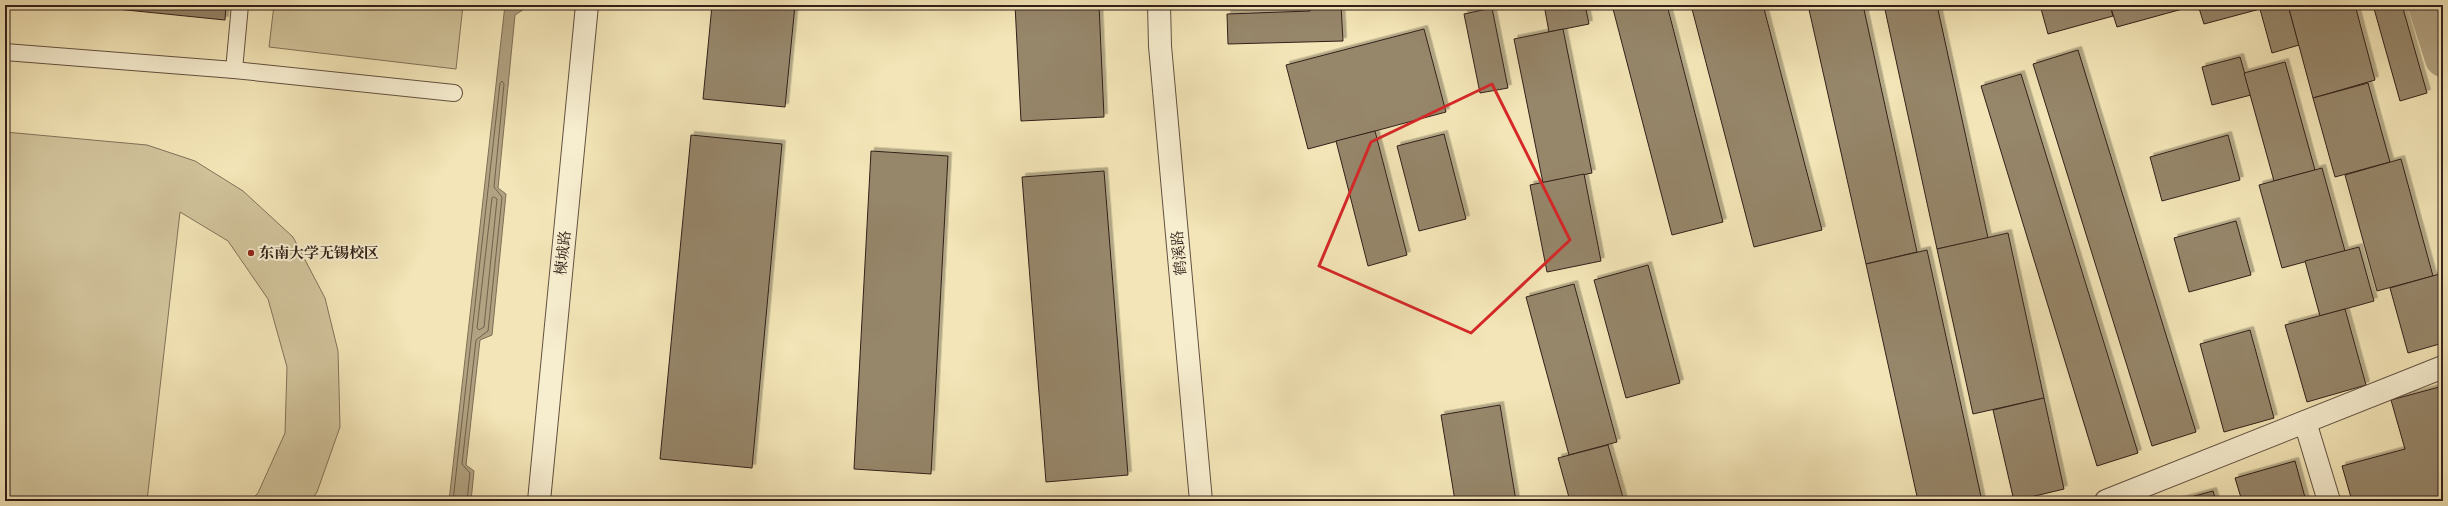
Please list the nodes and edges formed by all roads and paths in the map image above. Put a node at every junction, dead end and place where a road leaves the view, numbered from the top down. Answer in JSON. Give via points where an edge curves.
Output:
{"nodes":[{"id":1,"x":240,"y":5,"type":"edge"},
{"id":2,"x":587,"y":5,"type":"edge"},
{"id":3,"x":1159,"y":5,"type":"edge"},
{"id":4,"x":5,"y":52,"type":"edge"},
{"id":5,"x":234,"y":70,"type":"junction"},
{"id":6,"x":454,"y":93,"type":"dead end"},
{"id":7,"x":2443,"y":367,"type":"edge"},
{"id":8,"x":2305,"y":422,"type":"junction"},
{"id":9,"x":538,"y":501,"type":"edge"},
{"id":10,"x":1201,"y":501,"type":"edge"},
{"id":11,"x":2106,"y":501,"type":"edge"},
{"id":12,"x":2329,"y":501,"type":"edge"}],
"edges":[{"from":1,"to":5,"type":"lane"},
{"from":2,"to":9,"type":"street","name":"楝城路"},
{"from":3,"to":10,"type":"street","name":"鹤溪路","via":[[1160,46]]},
{"from":4,"to":5,"type":"lane"},
{"from":5,"to":6,"type":"lane"},
{"from":7,"to":8,"type":"street"},
{"from":8,"to":11,"type":"street"},
{"from":8,"to":12,"type":"street"}]}
